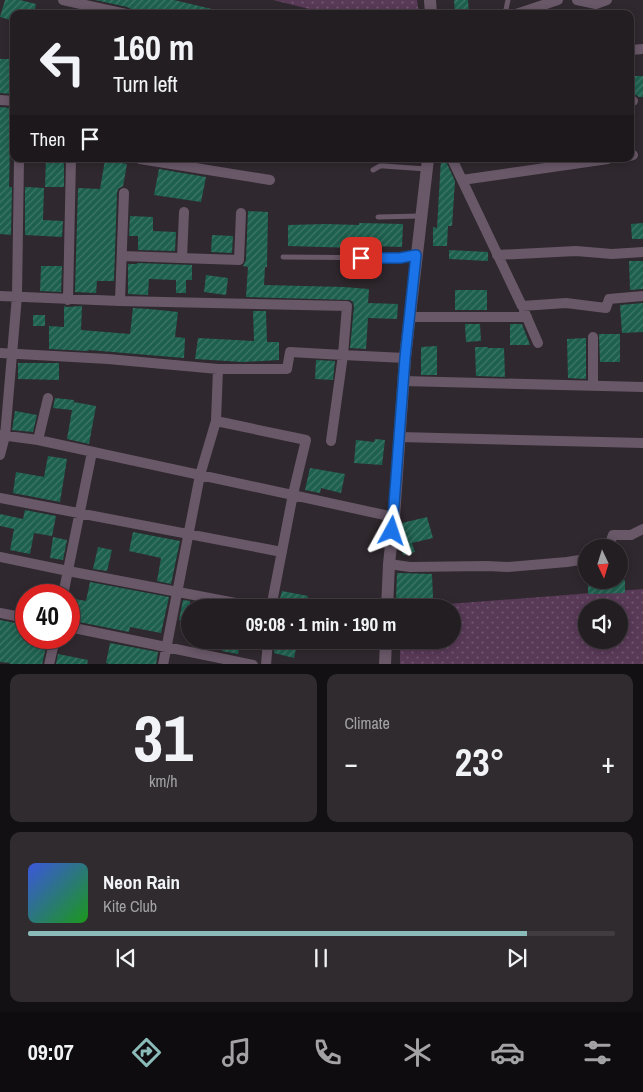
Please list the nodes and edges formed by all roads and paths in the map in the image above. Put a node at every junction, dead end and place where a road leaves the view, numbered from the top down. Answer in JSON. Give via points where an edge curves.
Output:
{"nodes":[{"id":1,"x":63,"y":0,"type":"edge"},
{"id":2,"x":558,"y":0,"type":"edge"},
{"id":3,"x":577,"y":0,"type":"edge"},
{"id":4,"x":608,"y":0,"type":"edge"},
{"id":5,"x":108,"y":10,"type":"edge"},
{"id":6,"x":528,"y":10,"type":"edge"},
{"id":7,"x":19,"y":162,"type":"edge"},
{"id":8,"x":71,"y":162,"type":"edge"},
{"id":9,"x":159,"y":162,"type":"edge"},
{"id":10,"x":453,"y":162,"type":"edge"},
{"id":11,"x":587,"y":162,"type":"edge"},
{"id":12,"x":427,"y":164,"type":"edge"},
{"id":13,"x":373,"y":170,"type":"dead end"},
{"id":14,"x":270,"y":180,"type":"dead end"},
{"id":15,"x":462,"y":180,"type":"junction"},
{"id":16,"x":124,"y":193,"type":"dead end"},
{"id":17,"x":184,"y":212,"type":"dead end"},
{"id":18,"x":240,"y":213,"type":"dead end"},
{"id":19,"x":421,"y":216,"type":"junction"},
{"id":20,"x":378,"y":217,"type":"dead end"},
{"id":21,"x":643,"y":252,"type":"edge"},
{"id":22,"x":416,"y":255,"type":"junction"},
{"id":23,"x":497,"y":255,"type":"junction"},
{"id":24,"x":122,"y":256,"type":"junction"},
{"id":25,"x":283,"y":257,"type":"dead end"},
{"id":26,"x":182,"y":258,"type":"junction"},
{"id":27,"x":0,"y":296,"type":"edge"},
{"id":28,"x":17,"y":296,"type":"junction"},
{"id":29,"x":643,"y":296,"type":"edge"},
{"id":30,"x":68,"y":300,"type":"junction"},
{"id":31,"x":120,"y":301,"type":"junction"},
{"id":32,"x":522,"y":306,"type":"junction"},
{"id":33,"x":409,"y":317,"type":"junction"},
{"id":34,"x":527,"y":317,"type":"junction"},
{"id":35,"x":593,"y":336,"type":"dead end"},
{"id":36,"x":538,"y":342,"type":"dead end"},
{"id":37,"x":0,"y":353,"type":"edge"},
{"id":38,"x":12,"y":353,"type":"junction"},
{"id":39,"x":343,"y":355,"type":"junction"},
{"id":40,"x":405,"y":358,"type":"junction"},
{"id":41,"x":218,"y":369,"type":"junction"},
{"id":42,"x":403,"y":381,"type":"junction"},
{"id":43,"x":593,"y":386,"type":"junction"},
{"id":44,"x":643,"y":387,"type":"edge"},
{"id":45,"x":48,"y":398,"type":"dead end"},
{"id":46,"x":216,"y":421,"type":"junction"},
{"id":47,"x":3,"y":436,"type":"edge"},
{"id":48,"x":399,"y":437,"type":"junction"},
{"id":49,"x":38,"y":440,"type":"junction"},
{"id":50,"x":331,"y":441,"type":"dead end"},
{"id":51,"x":643,"y":443,"type":"edge"},
{"id":52,"x":92,"y":452,"type":"junction"},
{"id":53,"x":0,"y":455,"type":"edge"},
{"id":54,"x":200,"y":475,"type":"junction"},
{"id":55,"x":293,"y":494,"type":"junction"},
{"id":56,"x":0,"y":498,"type":"edge"},
{"id":57,"x":80,"y":514,"type":"junction"},
{"id":58,"x":394,"y":517,"type":"junction"},
{"id":59,"x":643,"y":529,"type":"edge"},
{"id":60,"x":189,"y":534,"type":"junction"},
{"id":61,"x":611,"y":539,"type":"edge"},
{"id":62,"x":282,"y":552,"type":"junction"},
{"id":63,"x":0,"y":557,"type":"edge"},
{"id":64,"x":578,"y":560,"type":"edge"},
{"id":65,"x":389,"y":564,"type":"junction"},
{"id":66,"x":68,"y":572,"type":"junction"},
{"id":67,"x":65,"y":584,"type":"edge"},
{"id":68,"x":177,"y":591,"type":"junction"},
{"id":69,"x":217,"y":599,"type":"edge"},
{"id":70,"x":273,"y":599,"type":"edge"},
{"id":71,"x":387,"y":599,"type":"edge"},
{"id":72,"x":0,"y":613,"type":"edge"},
{"id":73,"x":15,"y":616,"type":"edge"},
{"id":74,"x":80,"y":629,"type":"edge"},
{"id":75,"x":166,"y":647,"type":"junction"},
{"id":76,"x":52,"y":649,"type":"edge"},
{"id":77,"x":267,"y":649,"type":"edge"},
{"id":78,"x":385,"y":649,"type":"edge"},
{"id":79,"x":49,"y":664,"type":"edge"},
{"id":80,"x":163,"y":664,"type":"edge"},
{"id":81,"x":253,"y":664,"type":"edge"},
{"id":82,"x":266,"y":664,"type":"edge"},
{"id":83,"x":384,"y":664,"type":"edge"}],
"edges":[{"from":1,"to":5,"type":"street"},
{"from":2,"to":6,"type":"street"},
{"from":3,"to":4,"type":"street","via":[[596,4]]},
{"from":7,"to":28,"type":"street"},
{"from":8,"to":30,"type":"street"},
{"from":9,"to":14,"type":"street"},
{"from":10,"to":15,"type":"street"},
{"from":11,"to":15,"type":"street"},
{"from":12,"to":13,"type":"lane","via":[[380,166]]},
{"from":12,"to":19,"type":"street"},
{"from":15,"to":23,"type":"street"},
{"from":16,"to":24,"type":"street"},
{"from":17,"to":26,"type":"street"},
{"from":18,"to":26,"type":"street","via":[[239,260]]},
{"from":19,"to":20,"type":"lane"},
{"from":19,"to":22,"type":"street"},
{"from":21,"to":23,"type":"street"},
{"from":22,"to":25,"type":"lane","via":[[400,258]]},
{"from":22,"to":33,"type":"street"},
{"from":23,"to":32,"type":"street"},
{"from":24,"to":26,"type":"street"},
{"from":24,"to":31,"type":"street"},
{"from":27,"to":28,"type":"street"},
{"from":28,"to":30,"type":"street"},
{"from":28,"to":38,"type":"street"},
{"from":29,"to":32,"type":"street","via":[[609,299],[606,308],[566,303]]},
{"from":30,"to":31,"type":"street"},
{"from":31,"to":39,"type":"street","via":[[347,306]]},
{"from":32,"to":34,"type":"street"},
{"from":33,"to":34,"type":"street"},
{"from":33,"to":40,"type":"street"},
{"from":34,"to":36,"type":"street"},
{"from":35,"to":43,"type":"street"},
{"from":37,"to":38,"type":"street"},
{"from":38,"to":41,"type":"street"},
{"from":38,"to":47,"type":"street"},
{"from":39,"to":40,"type":"street"},
{"from":39,"to":41,"type":"street","via":[[290,352],[287,369]]},
{"from":39,"to":50,"type":"street"},
{"from":40,"to":42,"type":"street"},
{"from":41,"to":46,"type":"street"},
{"from":42,"to":43,"type":"street"},
{"from":42,"to":48,"type":"street"},
{"from":43,"to":44,"type":"street"},
{"from":45,"to":49,"type":"street"},
{"from":46,"to":54,"type":"street"},
{"from":46,"to":55,"type":"street","via":[[306,440]]},
{"from":47,"to":49,"type":"street"},
{"from":47,"to":53,"type":"street"},
{"from":48,"to":51,"type":"street"},
{"from":48,"to":58,"type":"street"},
{"from":49,"to":52,"type":"street"},
{"from":52,"to":54,"type":"street"},
{"from":52,"to":57,"type":"street"},
{"from":54,"to":55,"type":"street"},
{"from":54,"to":60,"type":"street"},
{"from":55,"to":58,"type":"street"},
{"from":55,"to":62,"type":"street"},
{"from":56,"to":57,"type":"street"},
{"from":57,"to":60,"type":"street"},
{"from":57,"to":66,"type":"street"},
{"from":58,"to":65,"type":"street"},
{"from":59,"to":61,"type":"street","via":[[631,535],[612,535]]},
{"from":60,"to":62,"type":"street"},
{"from":60,"to":68,"type":"street"},
{"from":62,"to":70,"type":"street"},
{"from":63,"to":66,"type":"street"},
{"from":64,"to":65,"type":"street","via":[[508,567]]},
{"from":65,"to":71,"type":"street"},
{"from":66,"to":67,"type":"street"},
{"from":66,"to":68,"type":"street"},
{"from":68,"to":69,"type":"street"},
{"from":68,"to":75,"type":"street"},
{"from":72,"to":73,"type":"street"},
{"from":74,"to":75,"type":"street"},
{"from":75,"to":80,"type":"street"},
{"from":75,"to":81,"type":"street"},
{"from":76,"to":79,"type":"street"},
{"from":77,"to":82,"type":"street"},
{"from":78,"to":83,"type":"street"}]}
